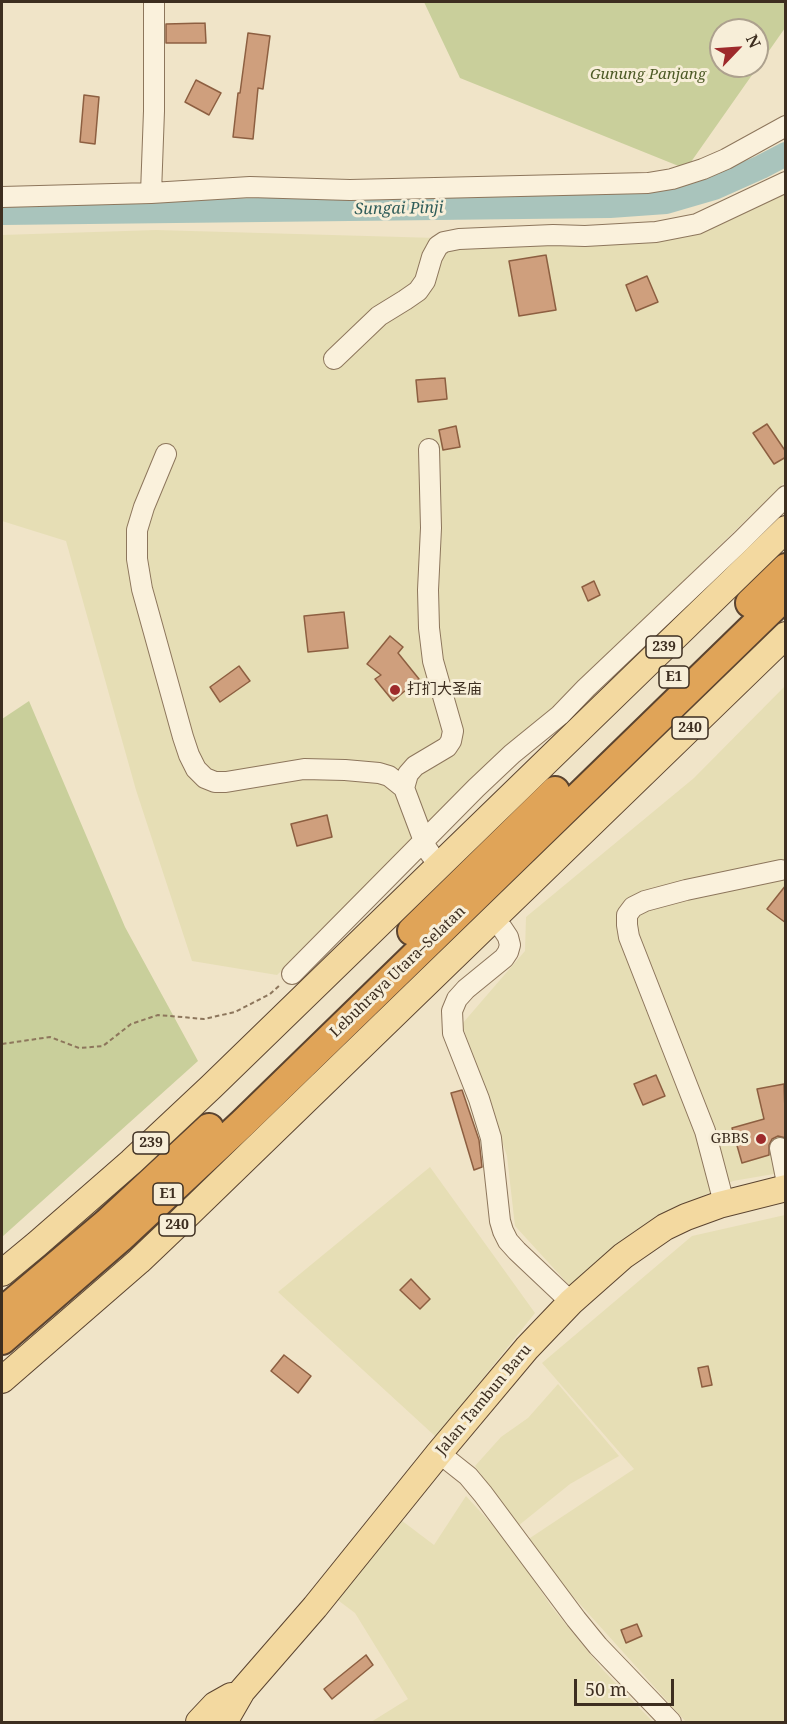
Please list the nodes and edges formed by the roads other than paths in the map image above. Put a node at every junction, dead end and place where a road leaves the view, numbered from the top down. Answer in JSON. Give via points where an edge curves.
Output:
{"nodes":[{"id":1,"x":154,"y":2,"type":"edge"},
{"id":2,"x":786,"y":126,"type":"edge"},
{"id":3,"x":786,"y":182,"type":"edge"},
{"id":4,"x":151,"y":193,"type":"junction"},
{"id":5,"x":2,"y":197,"type":"edge"},
{"id":6,"x":334,"y":359,"type":"dead end"},
{"id":7,"x":429,"y":449,"type":"dead end"},
{"id":8,"x":166,"y":454,"type":"dead end"},
{"id":9,"x":786,"y":496,"type":"edge"},
{"id":10,"x":786,"y":529,"type":"edge"},
{"id":11,"x":786,"y":568,"type":"edge"},
{"id":12,"x":786,"y":595,"type":"edge"},
{"id":13,"x":786,"y":635,"type":"edge"},
{"id":14,"x":404,"y":788,"type":"junction"},
{"id":15,"x":428,"y":848,"type":"junction"},
{"id":16,"x":781,"y":870,"type":"dead end"},
{"id":17,"x":502,"y":928,"type":"dead end"},
{"id":18,"x":292,"y":974,"type":"road end"},
{"id":19,"x":780,"y":1148,"type":"dead end"},
{"id":20,"x":786,"y":1178,"type":"edge"},
{"id":21,"x":786,"y":1188,"type":"edge"},
{"id":22,"x":724,"y":1203,"type":"junction"},
{"id":23,"x":2,"y":1273,"type":"edge"},
{"id":24,"x":571,"y":1302,"type":"junction"},
{"id":25,"x":2,"y":1312,"type":"edge"},
{"id":26,"x":2,"y":1340,"type":"edge"},
{"id":27,"x":2,"y":1380,"type":"edge"},
{"id":28,"x":439,"y":1454,"type":"junction"},
{"id":29,"x":242,"y":1691,"type":"junction"},
{"id":30,"x":199,"y":1722,"type":"edge"},
{"id":31,"x":222,"y":1722,"type":"edge"},
{"id":32,"x":670,"y":1722,"type":"edge"}],
"edges":[{"from":1,"to":4,"type":"street"},
{"from":2,"to":4,"type":"street","via":[[703,169],[648,183],[350,190],[250,187]]},
{"from":3,"to":6,"type":"street","via":[[697,224],[656,231],[444,242],[432,257],[418,291],[379,316]]},
{"from":4,"to":5,"type":"street"},
{"from":7,"to":14,"type":"street","via":[[429,628],[433,661],[453,731],[447,747],[408,774]]},
{"from":8,"to":14,"type":"street","via":[[137,530],[137,558],[142,590],[183,738],[196,769],[215,782],[304,769],[379,773]]},
{"from":9,"to":15,"type":"street","via":[[560,715],[512,753]]},
{"from":10,"to":23,"type":"main road","number":"239","via":[[211,1087]]},
{"from":11,"to":25,"type":"highway","name":"Lebuhraya Utara–Selatan","number":"E1","via":[[230,1108]]},
{"from":12,"to":26,"type":"highway","name":"Lebuhraya Utara–Selatan","number":"E1","via":[[243,1123],[120,1238]]},
{"from":13,"to":27,"type":"main road","number":"240","via":[[173,1229]]},
{"from":14,"to":15,"type":"street"},
{"from":15,"to":18,"type":"street"},
{"from":16,"to":22,"type":"street","via":[[645,901],[633,906],[627,915],[629,937],[705,1131]]},
{"from":17,"to":24,"type":"street","via":[[508,937],[508,952],[457,999],[452,1011],[453,1033],[491,1138],[503,1232],[517,1251]]},
{"from":19,"to":20,"type":"street"},
{"from":21,"to":22,"type":"main road","name":"Jalan Tambun Baru"},
{"from":22,"to":24,"type":"main road","name":"Jalan Tambun Baru","via":[[665,1227],[616,1262]]},
{"from":24,"to":28,"type":"main road","name":"Jalan Tambun Baru","via":[[527,1348]]},
{"from":28,"to":29,"type":"main road","name":"Jalan Tambun Baru"},
{"from":28,"to":32,"type":"street","via":[[468,1476],[598,1646]]},
{"from":29,"to":30,"type":"main road","name":"Jalan Tambun Baru","via":[[215,1705]]},
{"from":29,"to":31,"type":"main road","name":"Jalan Tambun Baru"}]}
